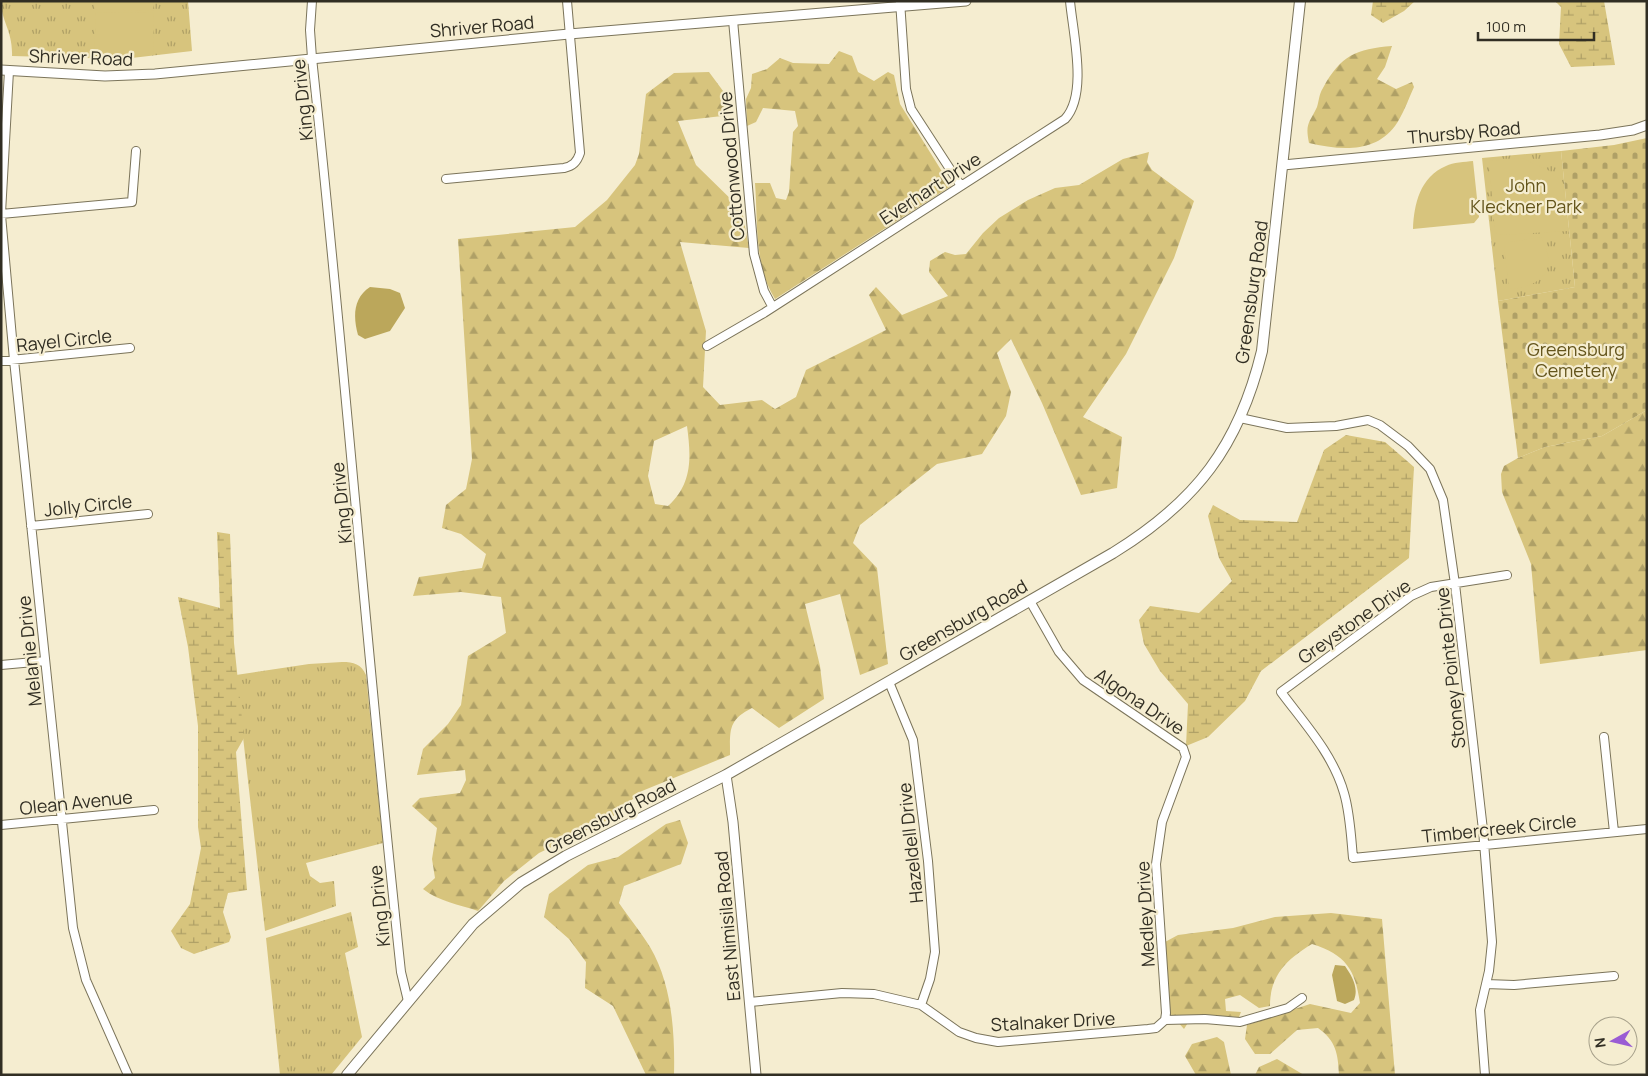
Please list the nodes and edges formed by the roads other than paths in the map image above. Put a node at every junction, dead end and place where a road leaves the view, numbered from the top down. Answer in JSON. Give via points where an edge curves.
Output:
{"nodes":[{"id":1,"x":312,"y":1,"type":"edge"},
{"id":2,"x":567,"y":1,"type":"edge"},
{"id":3,"x":966,"y":1,"type":"edge"},
{"id":4,"x":1070,"y":1,"type":"edge"},
{"id":5,"x":1300,"y":1,"type":"edge"},
{"id":6,"x":900,"y":4,"type":"edge"},
{"id":7,"x":733,"y":20,"type":"junction"},
{"id":8,"x":569,"y":34,"type":"junction"},
{"id":9,"x":312,"y":58,"type":"junction"},
{"id":10,"x":5,"y":71,"type":"edge"},
{"id":11,"x":1647,"y":125,"type":"edge"},
{"id":12,"x":136,"y":150,"type":"dead end"},
{"id":13,"x":1283,"y":165,"type":"junction"},
{"id":14,"x":446,"y":179,"type":"dead end"},
{"id":15,"x":961,"y":186,"type":"junction"},
{"id":16,"x":1,"y":214,"type":"edge"},
{"id":17,"x":772,"y":306,"type":"junction"},
{"id":18,"x":707,"y":346,"type":"dead end"},
{"id":19,"x":130,"y":348,"type":"dead end"},
{"id":20,"x":14,"y":360,"type":"junction"},
{"id":21,"x":1,"y":361,"type":"edge"},
{"id":22,"x":1240,"y":418,"type":"junction"},
{"id":23,"x":148,"y":514,"type":"dead end"},
{"id":24,"x":32,"y":526,"type":"junction"},
{"id":25,"x":1507,"y":575,"type":"dead end"},
{"id":26,"x":1456,"y":584,"type":"junction"},
{"id":27,"x":1030,"y":601,"type":"junction"},
{"id":28,"x":45,"y":661,"type":"junction"},
{"id":29,"x":1,"y":665,"type":"edge"},
{"id":30,"x":889,"y":682,"type":"junction"},
{"id":31,"x":1604,"y":737,"type":"dead end"},
{"id":32,"x":1184,"y":750,"type":"joint"},
{"id":33,"x":726,"y":776,"type":"junction"},
{"id":34,"x":154,"y":810,"type":"dead end"},
{"id":35,"x":61,"y":819,"type":"junction"},
{"id":36,"x":1,"y":824,"type":"edge"},
{"id":37,"x":1647,"y":829,"type":"edge"},
{"id":38,"x":1614,"y":832,"type":"junction"},
{"id":39,"x":1483,"y":845,"type":"junction"},
{"id":40,"x":1353,"y":858,"type":"joint"},
{"id":41,"x":1614,"y":976,"type":"dead end"},
{"id":42,"x":1486,"y":984,"type":"junction"},
{"id":43,"x":1302,"y":998,"type":"dead end"},
{"id":44,"x":408,"y":1001,"type":"junction"},
{"id":45,"x":750,"y":1002,"type":"junction"},
{"id":46,"x":921,"y":1005,"type":"junction"},
{"id":47,"x":1164,"y":1020,"type":"junction"},
{"id":48,"x":128,"y":1075,"type":"edge"},
{"id":49,"x":347,"y":1075,"type":"edge"},
{"id":50,"x":756,"y":1075,"type":"edge"},
{"id":51,"x":1485,"y":1075,"type":"edge"}],
"edges":[{"from":1,"to":9,"type":"street","name":"King Drive"},
{"from":2,"to":8,"type":"street"},
{"from":3,"to":6,"type":"street","name":"Shriver Road"},
{"from":4,"to":15,"type":"street","name":"Everhart Drive","via":[[1078,90],[1071,113],[1037,139]]},
{"from":5,"to":13,"type":"main road","name":"Greensburg Road"},
{"from":6,"to":7,"type":"street","name":"Shriver Road"},
{"from":6,"to":15,"type":"street","via":[[906,89],[911,109]]},
{"from":7,"to":8,"type":"street","name":"Shriver Road"},
{"from":7,"to":17,"type":"street","name":"Cottonwood Drive","via":[[754,254],[764,291]]},
{"from":8,"to":9,"type":"street","name":"Shriver Road"},
{"from":8,"to":14,"type":"street","via":[[580,153],[574,164],[564,168]]},
{"from":9,"to":10,"type":"street","name":"Shriver Road","via":[[132,75]]},
{"from":9,"to":44,"type":"street","name":"King Drive","via":[[395,914],[402,979]]},
{"from":10,"to":16,"type":"street","name":"Melanie Drive"},
{"from":11,"to":13,"type":"street","name":"Thursby Road","via":[[1600,135]]},
{"from":12,"to":16,"type":"street","via":[[132,202]]},
{"from":13,"to":22,"type":"main road","name":"Greensburg Road","via":[[1262,352]]},
{"from":15,"to":17,"type":"street","name":"Everhart Drive"},
{"from":16,"to":20,"type":"street","name":"Melanie Drive"},
{"from":17,"to":18,"type":"street","name":"Everhart Drive"},
{"from":19,"to":20,"type":"street","name":"Rayel Circle"},
{"from":20,"to":21,"type":"street","name":"Rayel Circle"},
{"from":20,"to":24,"type":"street","name":"Melanie Drive"},
{"from":22,"to":26,"type":"street","name":"Stoney Pointe Drive","via":[[1287,428],[1336,426],[1368,420],[1394,435],[1430,469],[1443,500]]},
{"from":22,"to":27,"type":"main road","name":"Greensburg Road","via":[[1209,471],[1170,512],[1136,539]]},
{"from":23,"to":24,"type":"street","name":"Jolly Circle"},
{"from":24,"to":28,"type":"street","name":"Melanie Drive"},
{"from":25,"to":26,"type":"street","name":"Greystone Drive"},
{"from":26,"to":39,"type":"street","name":"Stoney Pointe Drive"},
{"from":26,"to":40,"type":"street","name":"Greystone Drive","via":[[1431,587],[1411,596],[1281,692],[1337,772],[1344,793]]},
{"from":27,"to":30,"type":"main road","name":"Greensburg Road"},
{"from":27,"to":32,"type":"street","name":"Algona Drive","via":[[1065,661],[1082,680]]},
{"from":28,"to":29,"type":"street"},
{"from":28,"to":35,"type":"street","name":"Melanie Drive"},
{"from":30,"to":33,"type":"main road","name":"Greensburg Road"},
{"from":30,"to":46,"type":"street","name":"Hazeldell Drive","via":[[913,740],[928,861],[935,946],[930,979]]},
{"from":31,"to":38,"type":"street"},
{"from":32,"to":47,"type":"street","name":"Medley Drive","via":[[1184,764],[1162,822],[1156,864]]},
{"from":33,"to":44,"type":"main road","name":"Greensburg Road","via":[[566,856],[521,883],[473,924]]},
{"from":33,"to":45,"type":"street","name":"East Nimisila Road"},
{"from":34,"to":35,"type":"street","name":"Olean Avenue"},
{"from":35,"to":36,"type":"street","name":"Olean Avenue"},
{"from":35,"to":48,"type":"street","name":"Melanie Drive","via":[[78,949],[90,988]]},
{"from":37,"to":38,"type":"street","name":"Timbercreek Circle"},
{"from":38,"to":39,"type":"street","name":"Timbercreek Circle"},
{"from":39,"to":40,"type":"street","name":"Timbercreek Circle"},
{"from":39,"to":42,"type":"street","name":"Stoney Pointe Drive","via":[[1492,942]]},
{"from":41,"to":42,"type":"street","via":[[1514,985]]},
{"from":42,"to":51,"type":"street","name":"Stoney Pointe Drive","via":[[1480,1010]]},
{"from":43,"to":47,"type":"street","name":"Stalnaker Drive","via":[[1288,1008],[1240,1022]]},
{"from":44,"to":49,"type":"main road","name":"Greensburg Road"},
{"from":45,"to":46,"type":"street","name":"Stalnaker Drive","via":[[858,993],[882,995]]},
{"from":45,"to":50,"type":"street","name":"East Nimisila Road"},
{"from":46,"to":47,"type":"street","name":"Stalnaker Drive","via":[[959,1032],[998,1042],[1156,1028]]}]}
